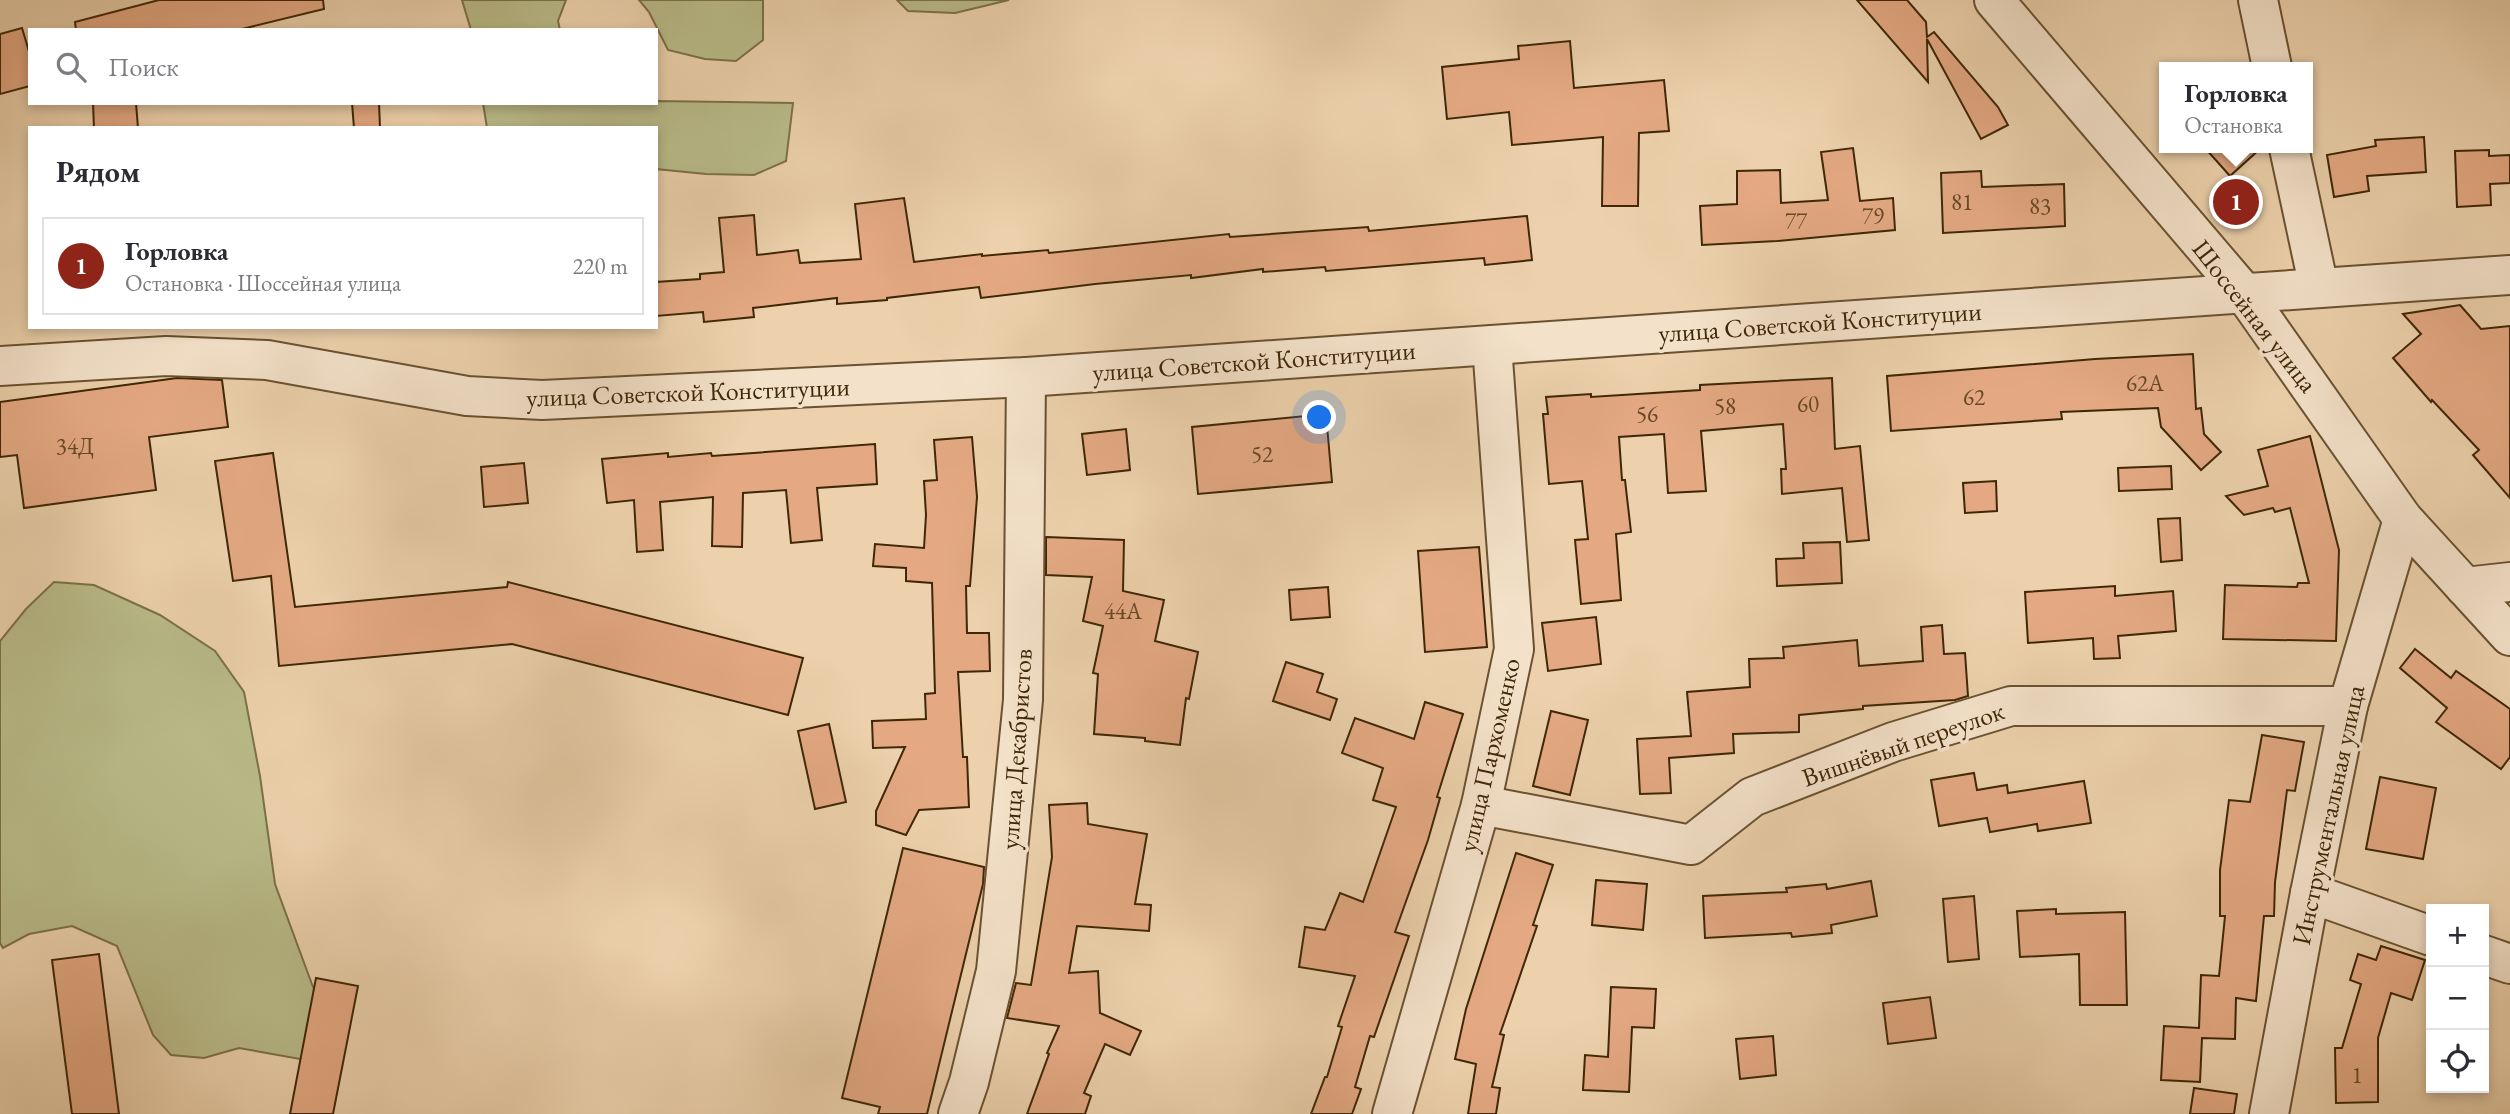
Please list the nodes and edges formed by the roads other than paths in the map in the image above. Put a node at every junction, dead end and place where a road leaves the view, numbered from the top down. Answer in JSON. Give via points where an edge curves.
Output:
{"nodes":[{"id":1,"x":1994,"y":0,"type":"edge"},
{"id":2,"x":2258,"y":0,"type":"edge"},
{"id":3,"x":2271,"y":62,"type":"edge"},
{"id":4,"x":2290,"y":153,"type":"edge"},
{"id":5,"x":2510,"y":275,"type":"edge"},
{"id":6,"x":2319,"y":288,"type":"junction"},
{"id":7,"x":2244,"y":293,"type":"junction"},
{"id":8,"x":1492,"y":345,"type":"junction"},
{"id":9,"x":0,"y":366,"type":"edge"},
{"id":10,"x":1026,"y":377,"type":"junction"},
{"id":11,"x":2403,"y":519,"type":"junction"},
{"id":12,"x":2510,"y":582,"type":"edge"},
{"id":13,"x":2465,"y":587,"type":"junction"},
{"id":14,"x":2510,"y":636,"type":"edge"},
{"id":15,"x":2348,"y":706,"type":"junction"},
{"id":16,"x":1480,"y":805,"type":"junction"},
{"id":17,"x":2309,"y":893,"type":"junction"},
{"id":18,"x":2426,"y":934,"type":"edge"},
{"id":19,"x":2489,"y":957,"type":"edge"},
{"id":20,"x":2510,"y":964,"type":"edge"},
{"id":21,"x":958,"y":1114,"type":"edge"},
{"id":22,"x":1392,"y":1114,"type":"edge"},
{"id":23,"x":2269,"y":1114,"type":"edge"}],
"edges":[{"from":1,"to":7,"type":"street","name":"Шоссейная улица"},
{"from":2,"to":3,"type":"street"},
{"from":4,"to":6,"type":"street"},
{"from":5,"to":6,"type":"street","name":"улица Советской Конституции"},
{"from":6,"to":7,"type":"street","name":"улица Советской Конституции"},
{"from":7,"to":8,"type":"street","name":"улица Советской Конституции"},
{"from":7,"to":11,"type":"street","name":"Шоссейная улица"},
{"from":8,"to":10,"type":"street","name":"улица Советской Конституции"},
{"from":8,"to":16,"type":"street","name":"улица Пархоменко","via":[[1514,649]]},
{"from":9,"to":10,"type":"street","name":"улица Советской Конституции","via":[[166,356],[267,360],[467,396],[542,400]]},
{"from":10,"to":21,"type":"street","name":"улица Декабристов","via":[[1021,727],[996,971]]},
{"from":11,"to":13,"type":"street","name":"Шоссейная улица"},
{"from":11,"to":15,"type":"street","name":"Инструментальная улица"},
{"from":12,"to":13,"type":"street"},
{"from":13,"to":14,"type":"street","name":"Шоссейная улица"},
{"from":15,"to":16,"type":"street","name":"Вишнёвый переулок","via":[[2011,706],[1893,741],[1752,797],[1691,845]]},
{"from":15,"to":17,"type":"street","name":"Инструментальная улица"},
{"from":16,"to":22,"type":"street","name":"улица Пархоменко"},
{"from":17,"to":18,"type":"street"},
{"from":17,"to":23,"type":"street","name":"Инструментальная улица"},
{"from":19,"to":20,"type":"street"}]}
